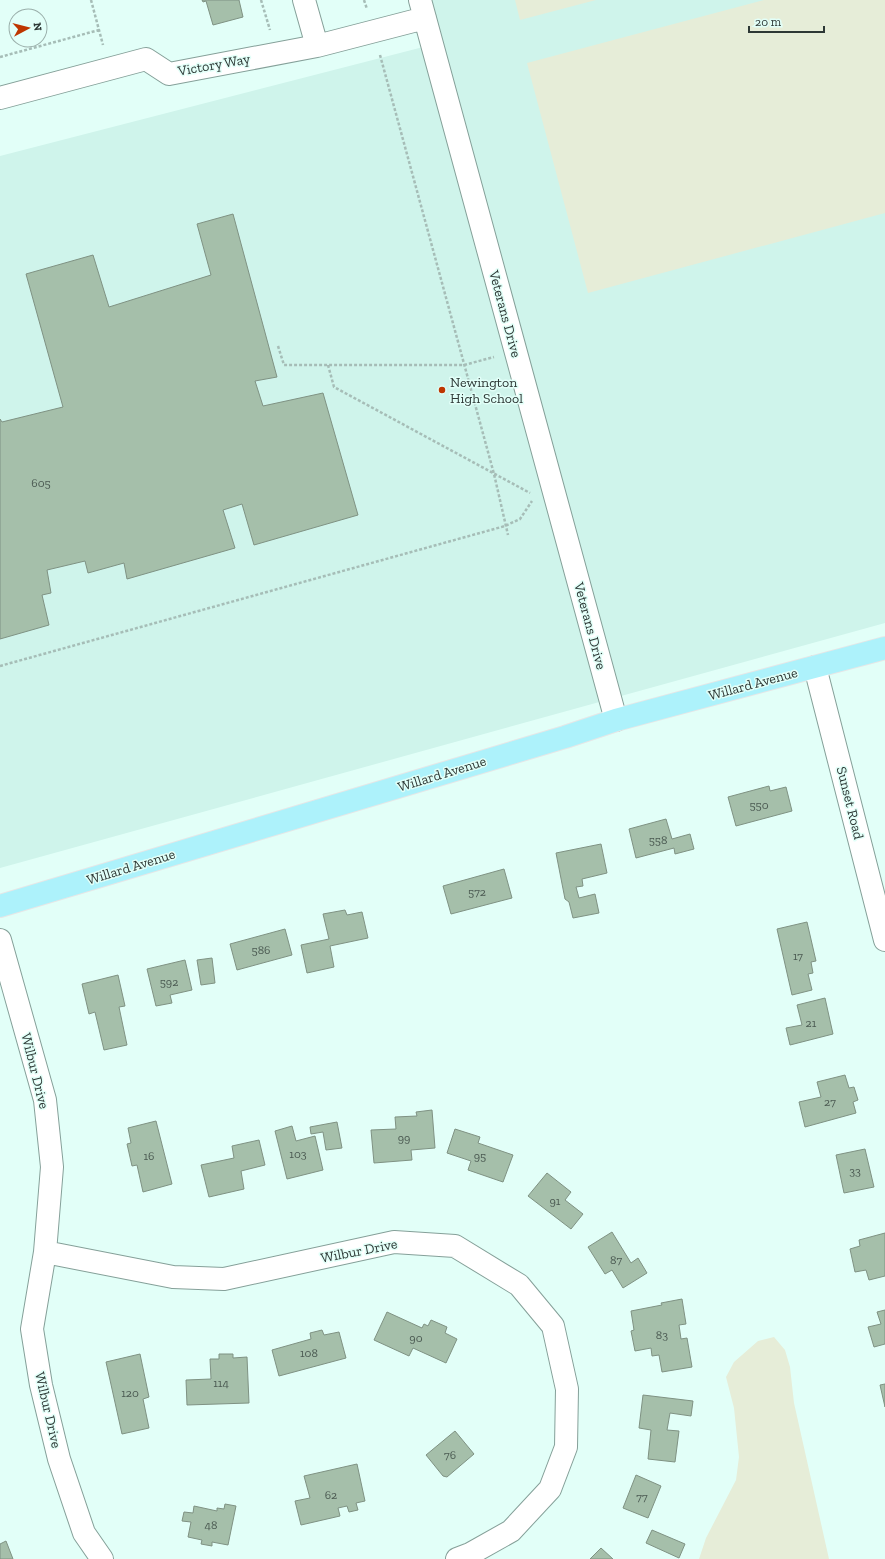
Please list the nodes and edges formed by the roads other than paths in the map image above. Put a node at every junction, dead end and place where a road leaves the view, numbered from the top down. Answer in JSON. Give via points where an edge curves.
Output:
{"nodes":[{"id":1,"x":304,"y":0,"type":"edge"},
{"id":2,"x":422,"y":9,"type":"edge"},
{"id":3,"x":317,"y":46,"type":"junction"},
{"id":4,"x":0,"y":98,"type":"edge"},
{"id":5,"x":885,"y":648,"type":"edge"},
{"id":6,"x":815,"y":667,"type":"junction"},
{"id":7,"x":616,"y":720,"type":"junction"},
{"id":8,"x":0,"y":906,"type":"edge"},
{"id":9,"x":0,"y":940,"type":"edge"},
{"id":10,"x":885,"y":940,"type":"edge"},
{"id":11,"x":45,"y":1252,"type":"junction"},
{"id":12,"x":102,"y":1559,"type":"edge"},
{"id":13,"x":457,"y":1559,"type":"edge"}],
"edges":[{"from":1,"to":3,"type":"street"},
{"from":2,"to":3,"type":"street","name":"Victory Way"},
{"from":2,"to":7,"type":"street","name":"Veterans Drive"},
{"from":3,"to":4,"type":"street","name":"Victory Way","via":[[169,74],[146,59]]},
{"from":5,"to":6,"type":"main road","name":"Willard Avenue"},
{"from":6,"to":7,"type":"main road","name":"Willard Avenue"},
{"from":6,"to":10,"type":"street","name":"Sunset Road"},
{"from":7,"to":8,"type":"main road","name":"Willard Avenue"},
{"from":9,"to":11,"type":"street","name":"Wilbur Drive","via":[[44,1100],[52,1168]]},
{"from":11,"to":12,"type":"street","name":"Wilbur Drive","via":[[32,1329],[41,1385],[59,1459],[84,1533]]},
{"from":11,"to":13,"type":"street","name":"Wilbur Drive","via":[[173,1277],[224,1279],[394,1242],[455,1246],[519,1285],[553,1326],[567,1389],[566,1447],[550,1489],[511,1531]]}]}
